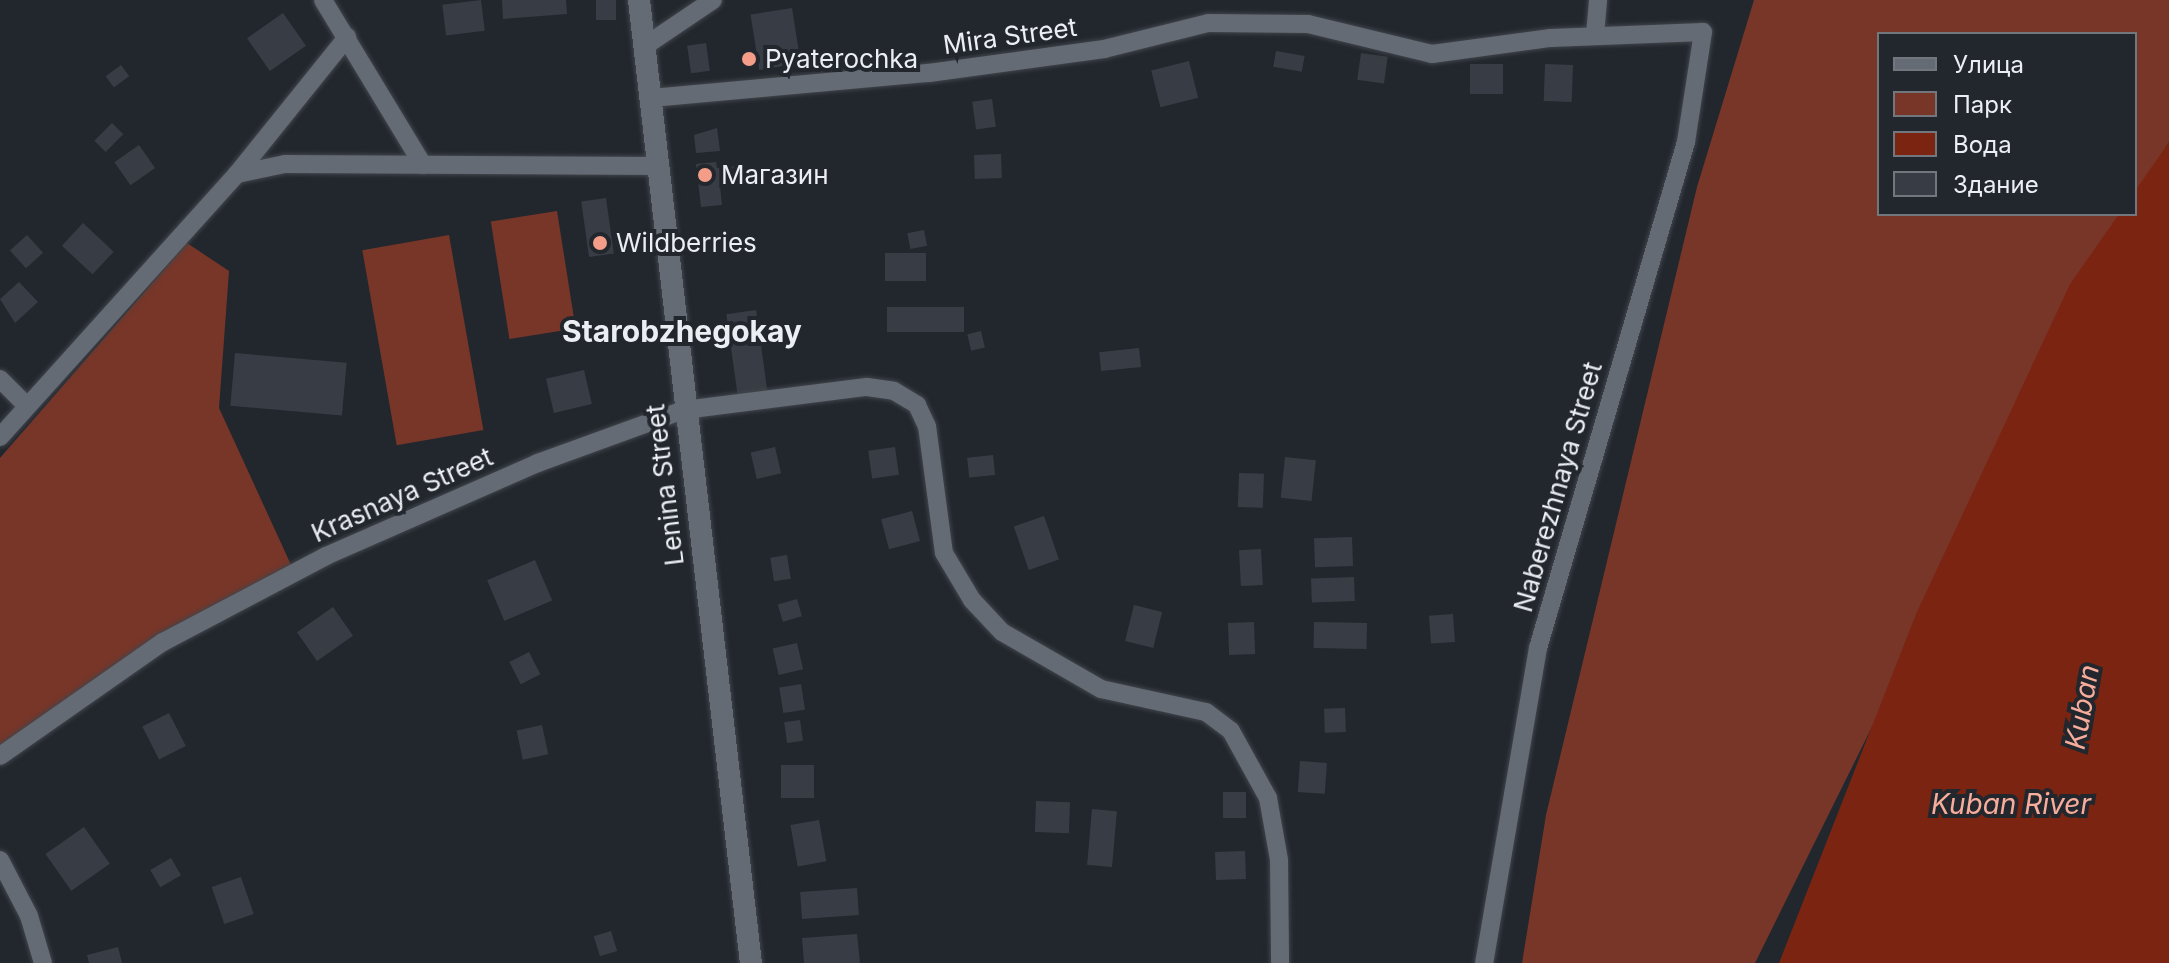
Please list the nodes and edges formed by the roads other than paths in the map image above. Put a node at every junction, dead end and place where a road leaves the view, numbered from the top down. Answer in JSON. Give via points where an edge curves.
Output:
{"nodes":[{"id":1,"x":639,"y":0,"type":"edge"},
{"id":2,"x":713,"y":0,"type":"edge"},
{"id":3,"x":1598,"y":0,"type":"edge"},
{"id":4,"x":326,"y":4,"type":"edge"},
{"id":5,"x":1703,"y":32,"type":"joint"},
{"id":6,"x":1595,"y":35,"type":"junction"},
{"id":7,"x":347,"y":37,"type":"junction"},
{"id":8,"x":645,"y":46,"type":"junction"},
{"id":9,"x":652,"y":98,"type":"junction"},
{"id":10,"x":423,"y":165,"type":"junction"},
{"id":11,"x":660,"y":166,"type":"junction"},
{"id":12,"x":237,"y":174,"type":"junction"},
{"id":13,"x":0,"y":379,"type":"edge"},
{"id":14,"x":27,"y":406,"type":"junction"},
{"id":15,"x":684,"y":410,"type":"junction"},
{"id":16,"x":0,"y":437,"type":"edge"},
{"id":17,"x":0,"y":756,"type":"edge"},
{"id":18,"x":0,"y":860,"type":"edge"},
{"id":19,"x":43,"y":963,"type":"edge"},
{"id":20,"x":751,"y":963,"type":"edge"},
{"id":21,"x":1280,"y":963,"type":"edge"},
{"id":22,"x":1484,"y":963,"type":"edge"}],
"edges":[{"from":1,"to":8,"type":"street","name":"Lenina Street"},
{"from":2,"to":8,"type":"street"},
{"from":3,"to":6,"type":"street"},
{"from":4,"to":7,"type":"street"},
{"from":5,"to":6,"type":"street","name":"Mira Street"},
{"from":5,"to":22,"type":"street","name":"Naberezhnaya Street","via":[[1686,142],[1538,648]]},
{"from":6,"to":9,"type":"street","name":"Mira Street","via":[[1432,54],[1308,24],[1208,23],[1104,49],[929,73]]},
{"from":7,"to":10,"type":"street"},
{"from":7,"to":12,"type":"street"},
{"from":8,"to":9,"type":"street","name":"Lenina Street"},
{"from":9,"to":11,"type":"street","name":"Lenina Street"},
{"from":10,"to":11,"type":"street"},
{"from":10,"to":12,"type":"street","via":[[285,164]]},
{"from":11,"to":15,"type":"street","name":"Lenina Street"},
{"from":12,"to":14,"type":"street"},
{"from":13,"to":14,"type":"street"},
{"from":14,"to":16,"type":"street"},
{"from":15,"to":17,"type":"street","name":"Krasnaya Street","via":[[538,463],[326,556],[163,642]]},
{"from":15,"to":20,"type":"street","name":"Lenina Street"},
{"from":15,"to":21,"type":"street","name":"Krasnaya Street","via":[[867,387],[894,391],[917,405],[927,426],[944,553],[972,600],[1002,632],[1101,689],[1206,712],[1231,731],[1268,798],[1279,860]]},
{"from":18,"to":19,"type":"street","via":[[29,916]]}]}
